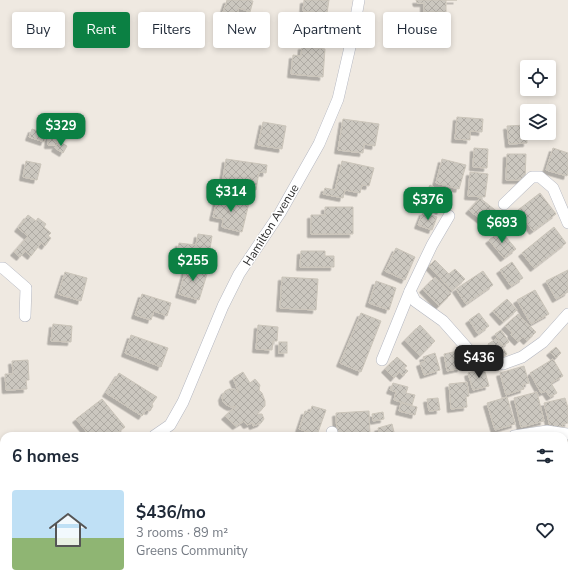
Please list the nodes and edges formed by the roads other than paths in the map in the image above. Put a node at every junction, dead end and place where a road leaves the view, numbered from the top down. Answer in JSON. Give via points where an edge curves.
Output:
{"nodes":[{"id":1,"x":359,"y":0,"type":"edge"},
{"id":2,"x":504,"y":204,"type":"dead end"},
{"id":3,"x":449,"y":216,"type":"dead end"},
{"id":4,"x":568,"y":223,"type":"edge"},
{"id":5,"x":0,"y":268,"type":"edge"},
{"id":6,"x":410,"y":291,"type":"junction"},
{"id":7,"x":568,"y":314,"type":"edge"},
{"id":8,"x":24,"y":316,"type":"dead end"},
{"id":9,"x":382,"y":360,"type":"dead end"},
{"id":10,"x":160,"y":432,"type":"edge"},
{"id":11,"x":540,"y":432,"type":"edge"},
{"id":12,"x":554,"y":432,"type":"edge"}],
"edges":[{"from":1,"to":10,"type":"street","name":"Hamilton Avenue","via":[[338,99],[319,144],[280,213],[239,274],[183,402],[170,425]]},
{"from":2,"to":4,"type":"street","via":[[532,177],[540,177],[553,188]]},
{"from":3,"to":6,"type":"street"},
{"from":5,"to":8,"type":"street","via":[[26,288]]},
{"from":6,"to":7,"type":"street","via":[[415,301],[443,321],[475,357],[503,364],[522,357],[543,342]]},
{"from":6,"to":9,"type":"street"},
{"from":11,"to":12,"type":"street"}]}
